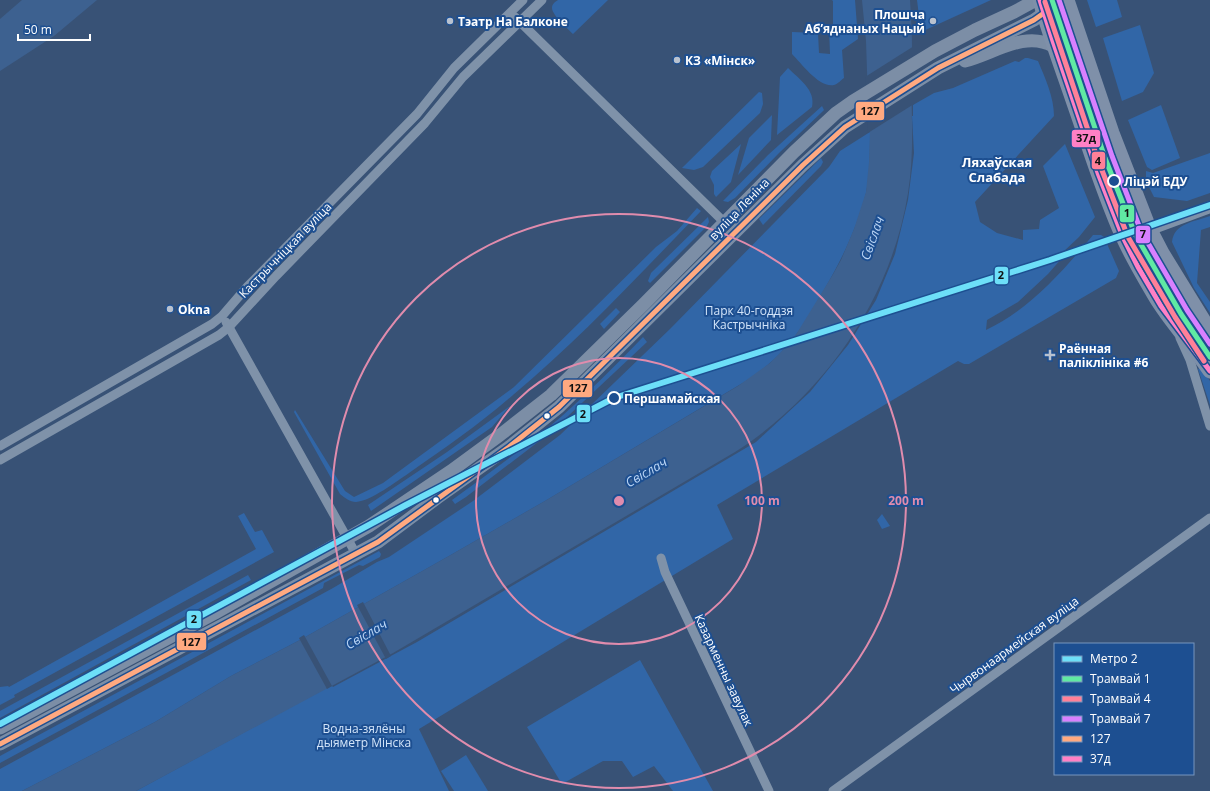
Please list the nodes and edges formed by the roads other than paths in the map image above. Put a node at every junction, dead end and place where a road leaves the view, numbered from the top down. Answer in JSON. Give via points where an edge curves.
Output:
{"nodes":[{"id":1,"x":523,"y":0,"type":"edge"},
{"id":2,"x":542,"y":0,"type":"edge"},
{"id":3,"x":1036,"y":0,"type":"edge"},
{"id":4,"x":1054,"y":0,"type":"edge"},
{"id":5,"x":1066,"y":0,"type":"edge"},
{"id":6,"x":1042,"y":6,"type":"edge"},
{"id":7,"x":510,"y":12,"type":"junction"},
{"id":8,"x":520,"y":21,"type":"junction"},
{"id":9,"x":1054,"y":46,"type":"junction"},
{"id":10,"x":935,"y":69,"type":"junction"},
{"id":11,"x":836,"y":113,"type":"junction"},
{"id":12,"x":781,"y":187,"type":"junction"},
{"id":13,"x":1210,"y":207,"type":"edge"},
{"id":14,"x":725,"y":223,"type":"junction"},
{"id":15,"x":1149,"y":228,"type":"junction"},
{"id":16,"x":1124,"y":239,"type":"junction"},
{"id":17,"x":643,"y":305,"type":"junction"},
{"id":18,"x":653,"y":315,"type":"junction"},
{"id":19,"x":222,"y":316,"type":"junction"},
{"id":20,"x":1173,"y":322,"type":"junction"},
{"id":21,"x":229,"y":327,"type":"junction"},
{"id":22,"x":1210,"y":331,"type":"edge"},
{"id":23,"x":1210,"y":371,"type":"edge"},
{"id":24,"x":1210,"y":426,"type":"edge"},
{"id":25,"x":0,"y":446,"type":"edge"},
{"id":26,"x":0,"y":460,"type":"edge"},
{"id":27,"x":1210,"y":518,"type":"edge"},
{"id":28,"x":346,"y":538,"type":"junction"},
{"id":29,"x":356,"y":554,"type":"junction"},
{"id":30,"x":661,"y":558,"type":"dead end"},
{"id":31,"x":0,"y":728,"type":"edge"},
{"id":32,"x":0,"y":744,"type":"edge"},
{"id":33,"x":769,"y":791,"type":"edge"},
{"id":34,"x":833,"y":791,"type":"edge"}],
"edges":[{"from":1,"to":7,"type":"street","name":"Кастрычніцкая вуліца"},
{"from":2,"to":8,"type":"street","name":"Кастрычніцкая вуліца"},
{"from":3,"to":11,"type":"main road","name":"вуліца Леніна","via":[[935,51]]},
{"from":4,"to":6,"type":"main road"},
{"from":5,"to":15,"type":"main road","via":[[1112,133]]},
{"from":6,"to":9,"type":"main road"},
{"from":6,"to":10,"type":"main road","via":[[1019,28]]},
{"from":7,"to":8,"type":"street"},
{"from":7,"to":19,"type":"street","name":"Кастрычніцкая вуліца","via":[[454,68],[417,114],[247,287]]},
{"from":8,"to":14,"type":"street"},
{"from":8,"to":21,"type":"street","name":"Кастрычніцкая вуліца","via":[[463,77],[425,124]]},
{"from":9,"to":10,"type":"main road","via":[[1040,41],[1024,41]]},
{"from":9,"to":16,"type":"main road","via":[[1096,168]]},
{"from":10,"to":12,"type":"main road","name":"вуліца Леніна","via":[[854,121],[830,140]]},
{"from":11,"to":12,"type":"main road","name":"вуліца Леніна","via":[[841,120],[840,124],[788,171]]},
{"from":11,"to":14,"type":"main road","name":"вуліца Леніна"},
{"from":12,"to":18,"type":"main road","name":"вуліца Леніна"},
{"from":13,"to":15,"type":"street"},
{"from":14,"to":17,"type":"main road","name":"вуліца Леніна"},
{"from":15,"to":16,"type":"street"},
{"from":15,"to":22,"type":"main road"},
{"from":16,"to":20,"type":"main road","via":[[1155,296]]},
{"from":17,"to":18,"type":"main road","via":[[644,315]]},
{"from":17,"to":28,"type":"main road","name":"вуліца Леніна","via":[[551,395],[500,435],[379,519]]},
{"from":18,"to":29,"type":"main road","name":"вуліца Леніна","via":[[559,407],[509,447],[378,542]]},
{"from":19,"to":21,"type":"street"},
{"from":19,"to":25,"type":"street","name":"Кастрычніцкая вуліца"},
{"from":20,"to":23,"type":"main road"},
{"from":20,"to":24,"type":"street","via":[[1190,360]]},
{"from":21,"to":26,"type":"street","name":"Кастрычніцкая вуліца"},
{"from":21,"to":28,"type":"street"},
{"from":27,"to":34,"type":"street","name":"Чырвонаармейская вуліца"},
{"from":28,"to":29,"type":"street"},
{"from":28,"to":31,"type":"main road","name":"вуліца Леніна","via":[[215,613]]},
{"from":29,"to":32,"type":"main road","name":"вуліца Леніна"},
{"from":30,"to":33,"type":"street","name":"Казарменны завулак","via":[[665,572]]}]}
